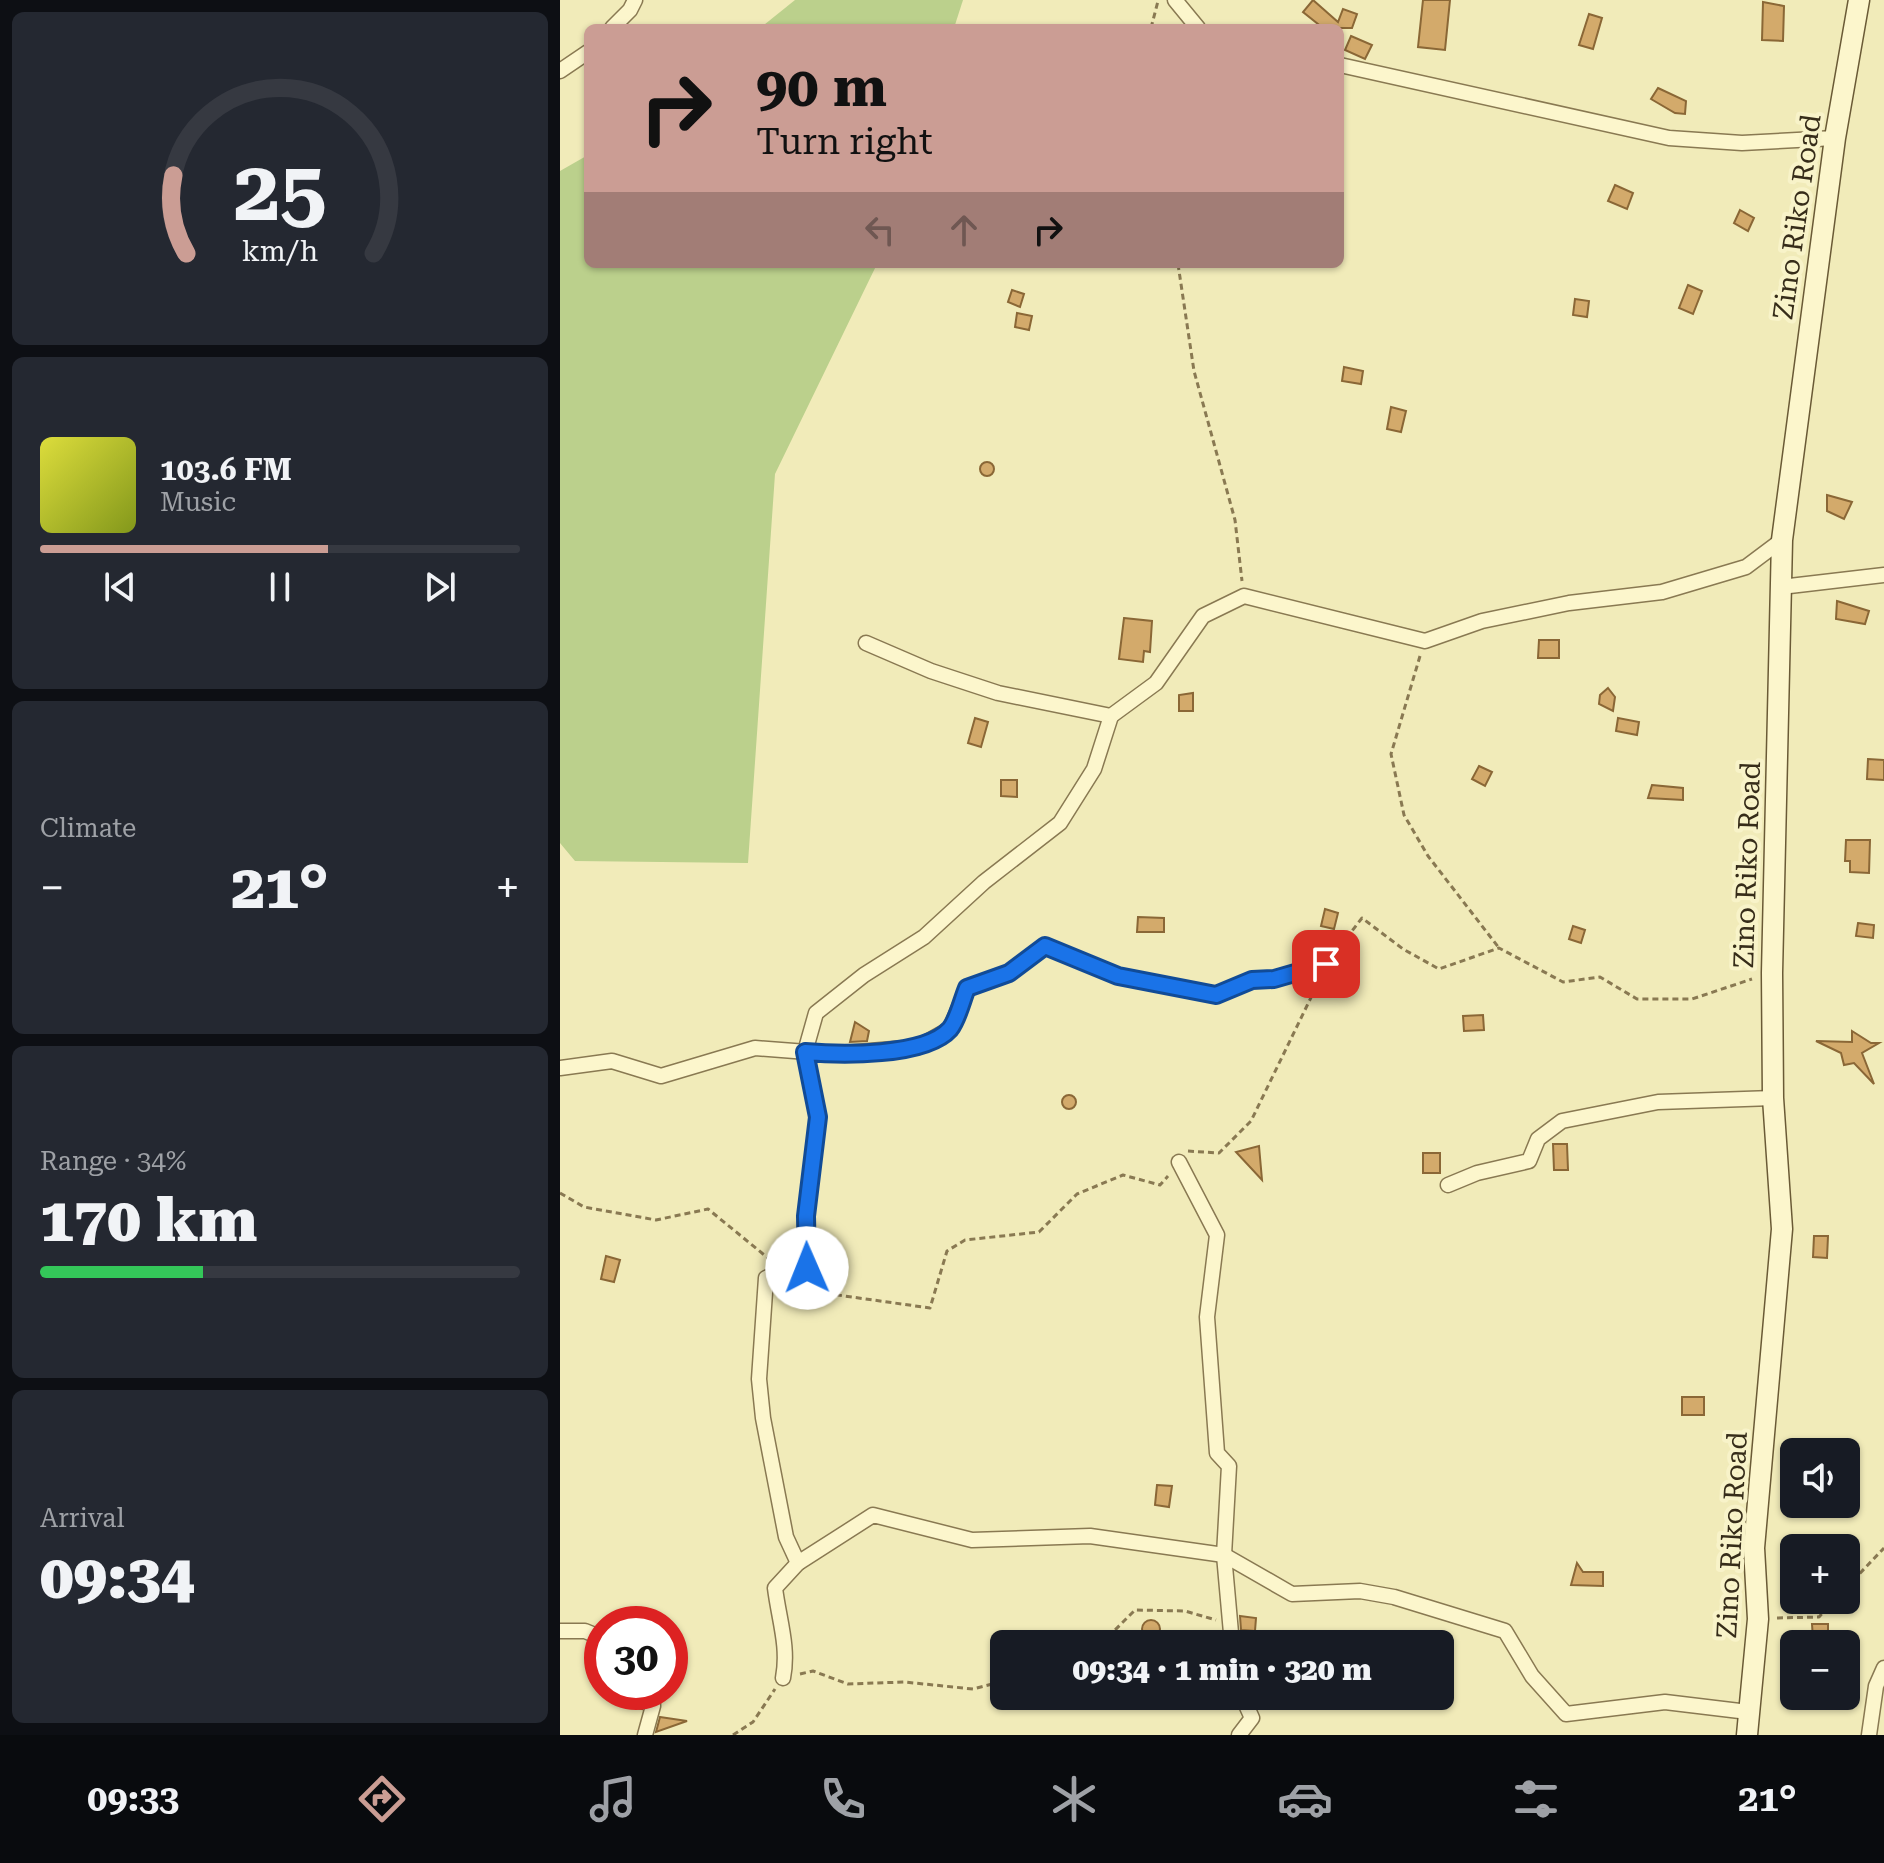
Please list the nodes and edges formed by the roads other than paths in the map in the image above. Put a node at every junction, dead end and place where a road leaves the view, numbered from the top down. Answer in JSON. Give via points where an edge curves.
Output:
{"nodes":[{"id":1,"x":635,"y":0,"type":"edge"},
{"id":2,"x":1175,"y":0,"type":"edge"},
{"id":3,"x":1859,"y":0,"type":"edge"},
{"id":4,"x":615,"y":24,"type":"edge"},
{"id":5,"x":1195,"y":24,"type":"edge"},
{"id":6,"x":584,"y":55,"type":"edge"},
{"id":7,"x":1344,"y":66,"type":"edge"},
{"id":8,"x":560,"y":71,"type":"edge"},
{"id":9,"x":1835,"y":138,"type":"junction"},
{"id":10,"x":1782,"y":540,"type":"junction"},
{"id":11,"x":1884,"y":575,"type":"edge"},
{"id":12,"x":1781,"y":587,"type":"junction"},
{"id":13,"x":866,"y":643,"type":"dead end"},
{"id":14,"x":1111,"y":716,"type":"junction"},
{"id":15,"x":1326,"y":964,"type":"road end"},
{"id":16,"x":805,"y":1052,"type":"junction"},
{"id":17,"x":560,"y":1068,"type":"edge"},
{"id":18,"x":1773,"y":1098,"type":"junction"},
{"id":19,"x":1179,"y":1162,"type":"road end"},
{"id":20,"x":1448,"y":1185,"type":"dead end"},
{"id":21,"x":1224,"y":1555,"type":"junction"},
{"id":22,"x":798,"y":1563,"type":"junction"},
{"id":23,"x":1232,"y":1630,"type":"edge"},
{"id":24,"x":560,"y":1631,"type":"edge"},
{"id":25,"x":584,"y":1631,"type":"edge"},
{"id":26,"x":1884,"y":1668,"type":"edge"},
{"id":27,"x":783,"y":1678,"type":"road end"},
{"id":28,"x":652,"y":1710,"type":"edge"},
{"id":29,"x":1248,"y":1710,"type":"edge"},
{"id":30,"x":1748,"y":1712,"type":"junction"},
{"id":31,"x":645,"y":1735,"type":"edge"},
{"id":32,"x":1239,"y":1735,"type":"edge"},
{"id":33,"x":1747,"y":1735,"type":"edge"},
{"id":34,"x":1869,"y":1735,"type":"edge"}],
"edges":[{"from":1,"to":4,"type":"street"},
{"from":2,"to":5,"type":"street"},
{"from":3,"to":9,"type":"street","name":"Zino Riko Road"},
{"from":6,"to":8,"type":"street"},
{"from":7,"to":9,"type":"street","via":[[1669,138],[1742,143]]},
{"from":9,"to":10,"type":"street","name":"Zino Riko Road"},
{"from":10,"to":12,"type":"street","name":"Zino Riko Road"},
{"from":10,"to":14,"type":"street","via":[[1746,567],[1662,592],[1482,621],[1425,641],[1244,596],[1203,616],[1156,683]]},
{"from":11,"to":12,"type":"street"},
{"from":12,"to":18,"type":"street","name":"Zino Riko Road"},
{"from":13,"to":14,"type":"street","via":[[998,693]]},
{"from":14,"to":16,"type":"street","via":[[1094,769],[1060,823],[924,937],[816,1013]]},
{"from":15,"to":16,"type":"street","via":[[1252,980],[1216,995],[1118,976],[1045,946],[1009,973],[967,988],[950,1029],[918,1047]]},
{"from":16,"to":17,"type":"street","via":[[755,1048],[661,1076],[612,1061]]},
{"from":16,"to":22,"type":"street","via":[[818,1117],[806,1216],[807,1268],[766,1278],[759,1379],[786,1537]]},
{"from":18,"to":20,"type":"street","via":[[1658,1102],[1562,1121],[1538,1139],[1529,1161]]},
{"from":18,"to":30,"type":"street","name":"Zino Riko Road","via":[[1782,1229],[1754,1548],[1758,1619]]},
{"from":19,"to":21,"type":"street","via":[[1217,1235],[1207,1317],[1217,1453],[1229,1466]]},
{"from":21,"to":22,"type":"street","via":[[1090,1536],[972,1540],[873,1515]]},
{"from":21,"to":23,"type":"street"},
{"from":21,"to":30,"type":"street","via":[[1292,1594],[1360,1591],[1505,1631],[1532,1676],[1566,1714],[1665,1702]]},
{"from":22,"to":27,"type":"street","via":[[775,1588],[788,1654]]},
{"from":24,"to":25,"type":"street"},
{"from":26,"to":34,"type":"street"},
{"from":28,"to":31,"type":"street"},
{"from":29,"to":32,"type":"street","via":[[1252,1718]]},
{"from":30,"to":33,"type":"street","name":"Zino Riko Road"}]}
